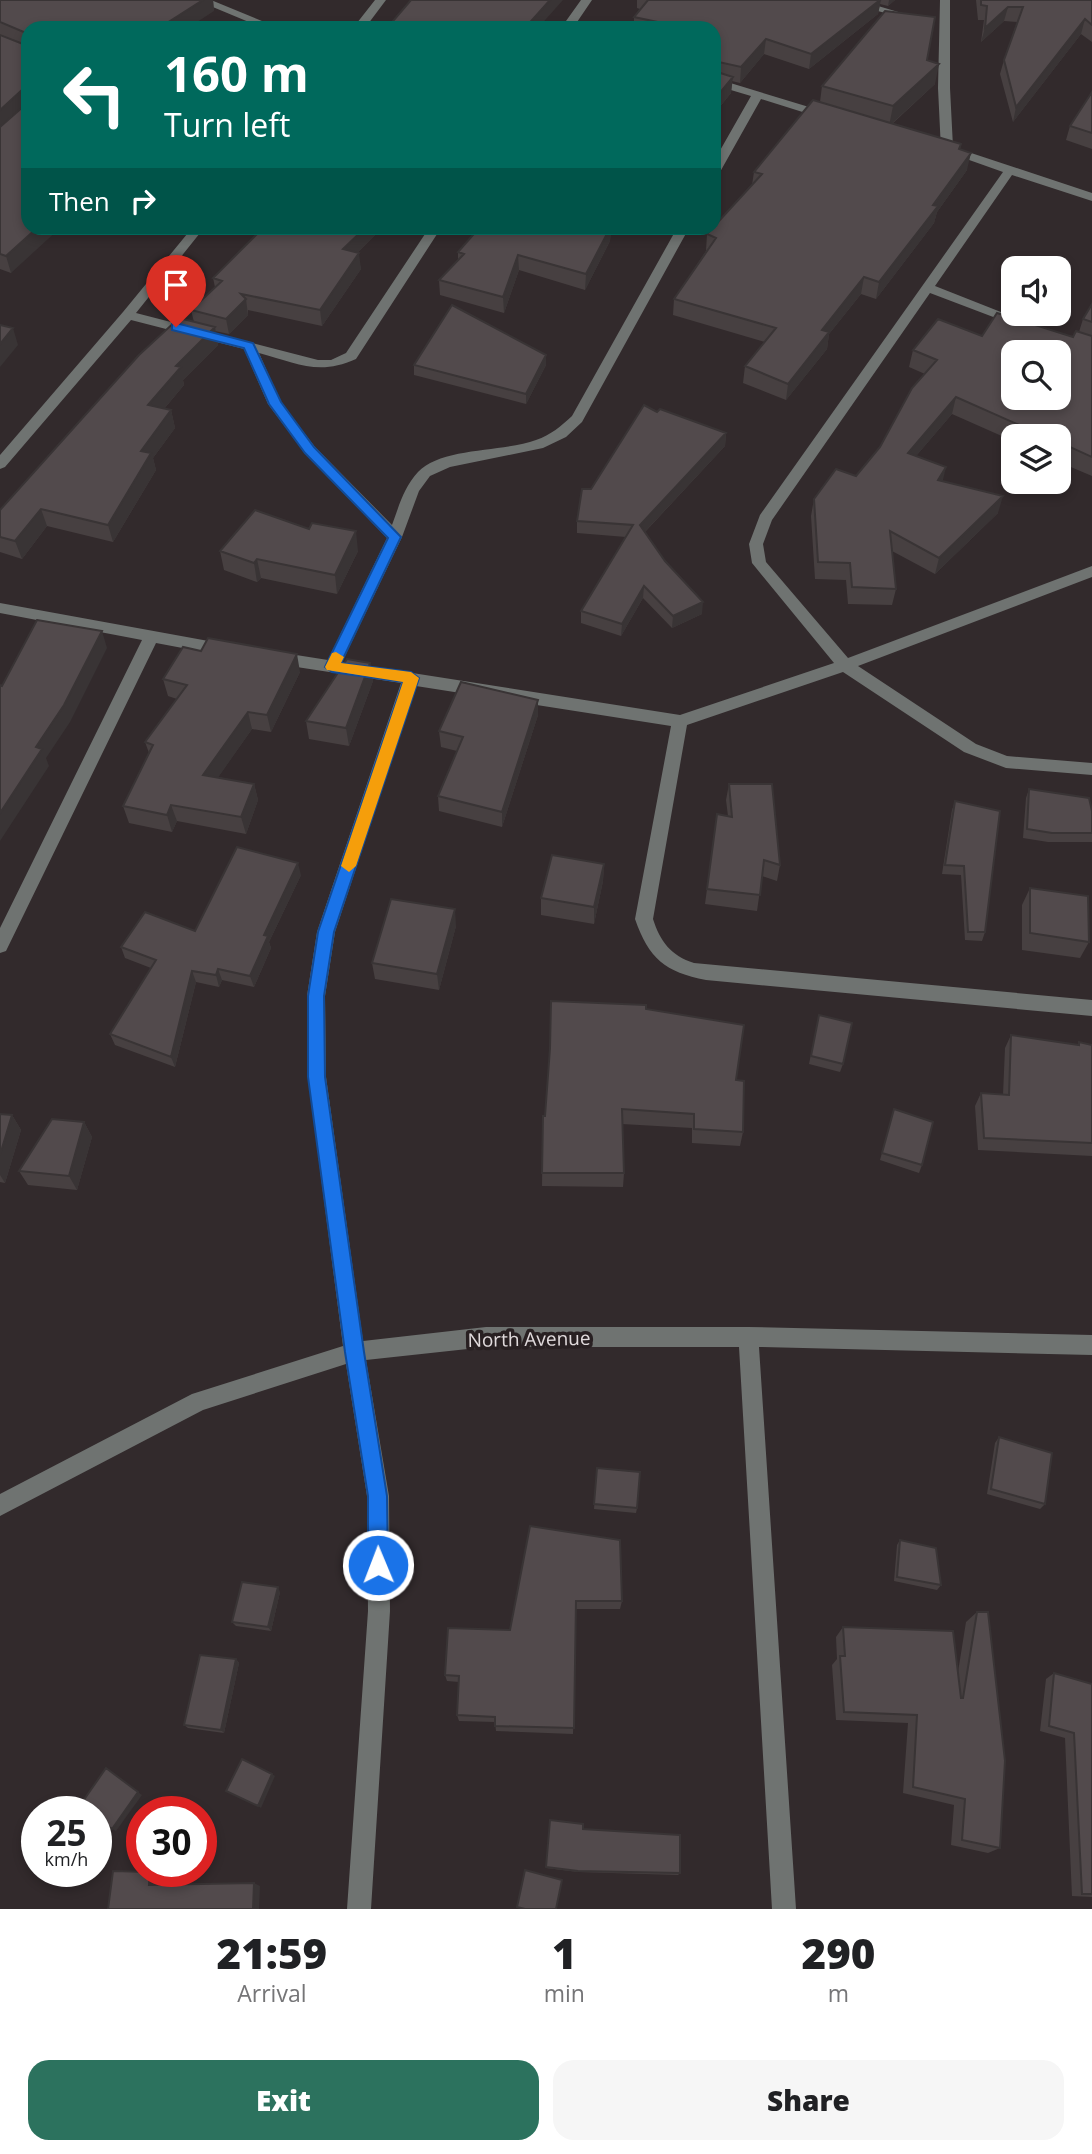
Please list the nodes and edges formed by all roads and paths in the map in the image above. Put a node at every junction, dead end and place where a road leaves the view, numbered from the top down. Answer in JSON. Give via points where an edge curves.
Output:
{"nodes":[{"id":1,"x":201,"y":0,"type":"edge"},
{"id":2,"x":381,"y":0,"type":"edge"},
{"id":3,"x":587,"y":0,"type":"edge"},
{"id":4,"x":845,"y":0,"type":"edge"},
{"id":5,"x":946,"y":0,"type":"edge"},
{"id":6,"x":254,"y":21,"type":"edge"},
{"id":7,"x":364,"y":21,"type":"edge"},
{"id":8,"x":572,"y":21,"type":"edge"},
{"id":9,"x":921,"y":21,"type":"edge"},
{"id":10,"x":933,"y":24,"type":"edge"},
{"id":11,"x":946,"y":28,"type":"junction"},
{"id":12,"x":721,"y":83,"type":"edge"},
{"id":13,"x":757,"y":95,"type":"junction"},
{"id":14,"x":846,"y":121,"type":"edge"},
{"id":15,"x":721,"y":160,"type":"edge"},
{"id":16,"x":1009,"y":171,"type":"junction"},
{"id":17,"x":1092,"y":197,"type":"edge"},
{"id":18,"x":192,"y":235,"type":"edge"},
{"id":19,"x":430,"y":235,"type":"edge"},
{"id":20,"x":679,"y":235,"type":"edge"},
{"id":21,"x":927,"y":287,"type":"junction"},
{"id":22,"x":128,"y":315,"type":"junction"},
{"id":23,"x":1001,"y":315,"type":"edge"},
{"id":24,"x":249,"y":345,"type":"junction"},
{"id":25,"x":0,"y":464,"type":"edge"},
{"id":26,"x":395,"y":537,"type":"junction"},
{"id":27,"x":1092,"y":571,"type":"edge"},
{"id":28,"x":0,"y":608,"type":"edge"},
{"id":29,"x":150,"y":638,"type":"junction"},
{"id":30,"x":241,"y":652,"type":"edge"},
{"id":31,"x":267,"y":656,"type":"edge"},
{"id":32,"x":845,"y":665,"type":"junction"},
{"id":33,"x":332,"y":667,"type":"junction"},
{"id":34,"x":411,"y":678,"type":"junction"},
{"id":35,"x":680,"y":722,"type":"junction"},
{"id":36,"x":1092,"y":769,"type":"edge"},
{"id":37,"x":0,"y":946,"type":"edge"},
{"id":38,"x":1092,"y":1008,"type":"edge"},
{"id":39,"x":748,"y":1338,"type":"junction"},
{"id":40,"x":1092,"y":1345,"type":"edge"},
{"id":41,"x":355,"y":1352,"type":"junction"},
{"id":42,"x":0,"y":1505,"type":"edge"},
{"id":43,"x":359,"y":1909,"type":"edge"},
{"id":44,"x":784,"y":1909,"type":"edge"}],
"edges":[{"from":1,"to":6,"type":"street"},
{"from":2,"to":7,"type":"street"},
{"from":3,"to":8,"type":"street"},
{"from":4,"to":9,"type":"street"},
{"from":5,"to":11,"type":"street"},
{"from":10,"to":11,"type":"street"},
{"from":11,"to":16,"type":"street","via":[[941,148]]},
{"from":12,"to":13,"type":"street"},
{"from":13,"to":14,"type":"street"},
{"from":13,"to":15,"type":"street"},
{"from":16,"to":17,"type":"street"},
{"from":16,"to":21,"type":"street"},
{"from":18,"to":22,"type":"street"},
{"from":19,"to":24,"type":"street","via":[[351,356],[333,364],[318,364]]},
{"from":20,"to":26,"type":"street","via":[[577,419],[561,434],[538,445],[446,463],[425,473],[412,490]]},
{"from":21,"to":23,"type":"street"},
{"from":21,"to":32,"type":"street","via":[[765,519],[756,544],[759,563]]},
{"from":22,"to":24,"type":"street"},
{"from":22,"to":25,"type":"street"},
{"from":24,"to":26,"type":"street","via":[[275,404],[310,450]]},
{"from":26,"to":33,"type":"street"},
{"from":27,"to":32,"type":"street"},
{"from":28,"to":29,"type":"street"},
{"from":29,"to":30,"type":"street"},
{"from":29,"to":37,"type":"street"},
{"from":31,"to":33,"type":"street"},
{"from":32,"to":35,"type":"street"},
{"from":32,"to":36,"type":"street","via":[[970,748],[1006,762]]},
{"from":33,"to":34,"type":"street"},
{"from":34,"to":35,"type":"street"},
{"from":34,"to":41,"type":"street","via":[[326,932],[316,996],[317,1077]]},
{"from":35,"to":38,"type":"street","via":[[644,919],[650,938],[665,957],[684,969],[706,974]]},
{"from":39,"to":40,"type":"street","name":"North Avenue"},
{"from":39,"to":41,"type":"street","name":"North Avenue","via":[[486,1337]]},
{"from":39,"to":44,"type":"street"},
{"from":41,"to":42,"type":"street","name":"North Avenue","via":[[199,1401]]},
{"from":41,"to":43,"type":"street","via":[[377,1496],[379,1598]]}]}
